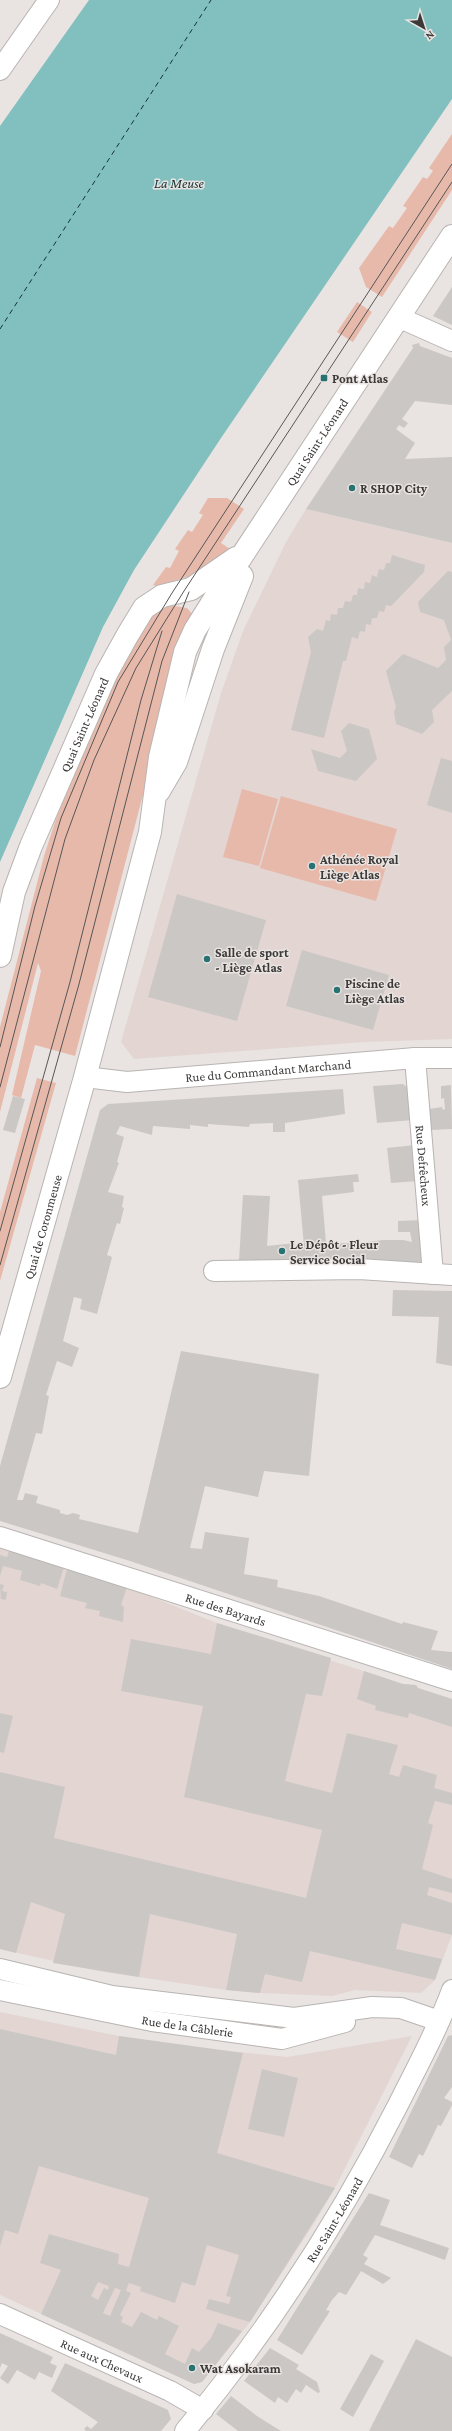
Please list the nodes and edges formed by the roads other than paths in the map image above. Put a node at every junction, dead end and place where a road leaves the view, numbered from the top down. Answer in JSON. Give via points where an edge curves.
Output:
{"nodes":[{"id":1,"x":50,"y":0,"type":"edge"},
{"id":2,"x":0,"y":70,"type":"edge"},
{"id":3,"x":452,"y":236,"type":"edge"},
{"id":4,"x":398,"y":317,"type":"junction"},
{"id":5,"x":452,"y":341,"type":"edge"},
{"id":6,"x":261,"y":527,"type":"junction"},
{"id":7,"x":245,"y":552,"type":"junction"},
{"id":8,"x":176,"y":591,"type":"junction"},
{"id":9,"x":206,"y":614,"type":"junction"},
{"id":10,"x":200,"y":686,"type":"junction"},
{"id":11,"x":154,"y":798,"type":"junction"},
{"id":12,"x":0,"y":956,"type":"edge"},
{"id":13,"x":415,"y":1058,"type":"junction"},
{"id":14,"x":452,"y":1058,"type":"edge"},
{"id":15,"x":85,"y":1077,"type":"junction"},
{"id":16,"x":214,"y":1272,"type":"dead end"},
{"id":17,"x":443,"y":1274,"type":"edge"},
{"id":18,"x":0,"y":1377,"type":"edge"},
{"id":19,"x":0,"y":1537,"type":"edge"},
{"id":20,"x":452,"y":1681,"type":"edge"},
{"id":21,"x":0,"y":1970,"type":"edge"},
{"id":22,"x":0,"y":1990,"type":"edge"},
{"id":23,"x":452,"y":1990,"type":"edge"},
{"id":24,"x":372,"y":2007,"type":"junction"},
{"id":25,"x":445,"y":2016,"type":"edge"},
{"id":26,"x":0,"y":2314,"type":"edge"},
{"id":27,"x":203,"y":2410,"type":"junction"},
{"id":28,"x":185,"y":2431,"type":"edge"}],
"edges":[{"from":1,"to":2,"type":"street"},
{"from":3,"to":4,"type":"main road","name":"Quai Saint-Léonard"},
{"from":4,"to":5,"type":"street"},
{"from":4,"to":6,"type":"main road","name":"Quai Saint-Léonard"},
{"from":6,"to":7,"type":"main road","name":"Quai Saint-Léonard"},
{"from":6,"to":10,"type":"main road","name":"Quai Saint-Léonard","via":[[260,544],[237,589]]},
{"from":7,"to":8,"type":"main road","name":"Quai Saint-Léonard","via":[[195,587]]},
{"from":7,"to":9,"type":"main road","name":"Quai Saint-Léonard"},
{"from":8,"to":9,"type":"main road"},
{"from":8,"to":12,"type":"main road","name":"Quai Saint-Léonard","via":[[162,596],[144,608],[106,674],[23,866],[14,892]]},
{"from":9,"to":10,"type":"main road","via":[[209,630],[202,655]]},
{"from":9,"to":11,"type":"main road","name":"Quai Saint-Léonard","via":[[190,641],[179,673],[160,757]]},
{"from":10,"to":11,"type":"main road","name":"Quai Saint-Léonard","via":[[176,762]]},
{"from":11,"to":15,"type":"main road","name":"Quai Saint-Léonard","via":[[150,832]]},
{"from":13,"to":14,"type":"street","name":"Rue du Commandant Marchand"},
{"from":13,"to":15,"type":"street","name":"Rue du Commandant Marchand","via":[[127,1082]]},
{"from":13,"to":17,"type":"street","name":"Rue Defrêcheux"},
{"from":15,"to":18,"type":"main road","name":"Quai de Coronmeuse"},
{"from":16,"to":17,"type":"street","name":"Rue Defrêcheux","via":[[359,1269]]},
{"from":19,"to":20,"type":"street","name":"Rue des Bayards"},
{"from":21,"to":24,"type":"street","name":"Rue de la Câblerie","via":[[112,1996],[294,2018]]},
{"from":22,"to":24,"type":"street","name":"Rue de la Câblerie","via":[[152,2021],[282,2038],[350,2021]]},
{"from":23,"to":25,"type":"street","name":"Rue Saint-Léonard"},
{"from":24,"to":25,"type":"street","name":"Rue de la Câblerie","via":[[401,2008]]},
{"from":25,"to":27,"type":"street","name":"Rue Saint-Léonard","via":[[349,2198],[296,2281]]},
{"from":26,"to":27,"type":"street","name":"Rue aux Chevaux","via":[[170,2391]]},
{"from":27,"to":28,"type":"street","name":"Rue Saint-Léonard"}]}
